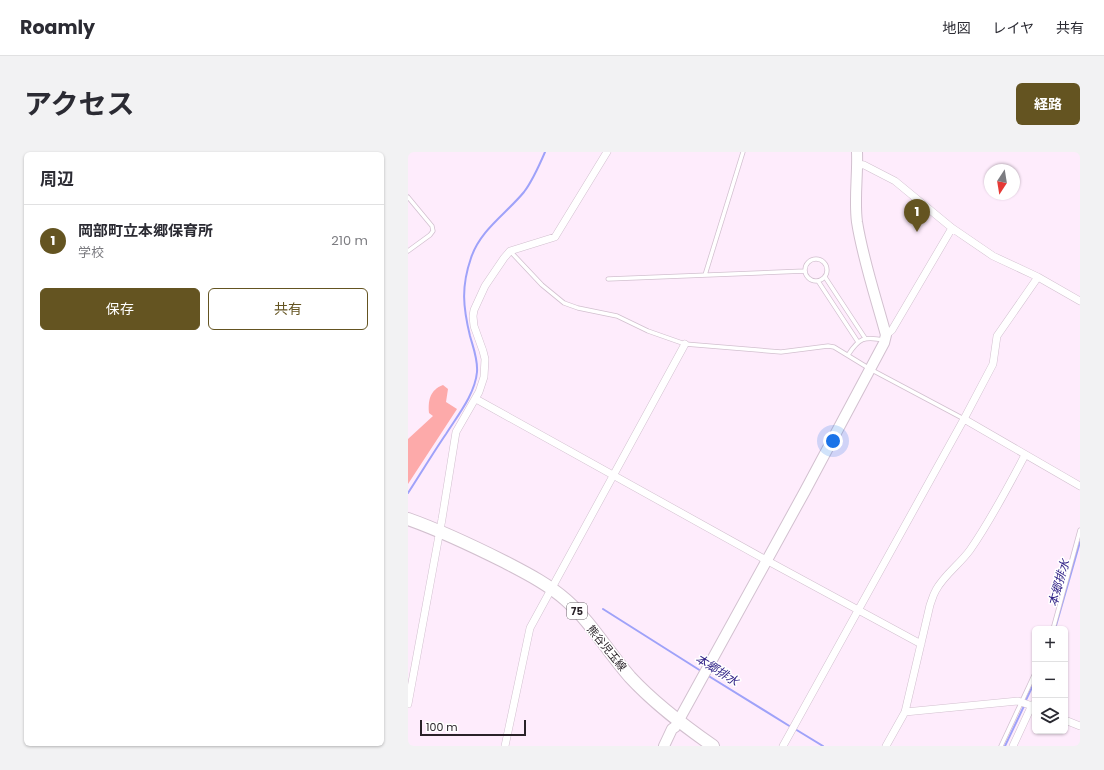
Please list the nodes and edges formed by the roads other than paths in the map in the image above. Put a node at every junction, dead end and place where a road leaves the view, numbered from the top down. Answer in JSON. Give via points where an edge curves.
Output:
{"nodes":[{"id":1,"x":607,"y":152,"type":"edge"},
{"id":2,"x":743,"y":152,"type":"edge"},
{"id":3,"x":857,"y":152,"type":"edge"},
{"id":4,"x":858,"y":164,"type":"junction"},
{"id":5,"x":408,"y":197,"type":"edge"},
{"id":6,"x":952,"y":228,"type":"junction"},
{"id":7,"x":408,"y":251,"type":"edge"},
{"id":8,"x":510,"y":251,"type":"junction"},
{"id":9,"x":805,"y":271,"type":"junction"},
{"id":10,"x":705,"y":275,"type":"junction"},
{"id":11,"x":825,"y":277,"type":"junction"},
{"id":12,"x":1038,"y":277,"type":"junction"},
{"id":13,"x":608,"y":279,"type":"dead end"},
{"id":14,"x":818,"y":281,"type":"junction"},
{"id":15,"x":1080,"y":301,"type":"edge"},
{"id":16,"x":885,"y":337,"type":"junction"},
{"id":17,"x":865,"y":338,"type":"junction"},
{"id":18,"x":858,"y":342,"type":"junction"},
{"id":19,"x":685,"y":344,"type":"junction"},
{"id":20,"x":848,"y":355,"type":"junction"},
{"id":21,"x":870,"y":369,"type":"junction"},
{"id":22,"x":476,"y":399,"type":"junction"},
{"id":23,"x":964,"y":419,"type":"junction"},
{"id":24,"x":1025,"y":455,"type":"junction"},
{"id":25,"x":613,"y":475,"type":"junction"},
{"id":26,"x":1080,"y":486,"type":"edge"},
{"id":27,"x":408,"y":519,"type":"edge"},
{"id":28,"x":439,"y":530,"type":"junction"},
{"id":29,"x":1080,"y":530,"type":"edge"},
{"id":30,"x":766,"y":560,"type":"junction"},
{"id":31,"x":552,"y":588,"type":"junction"},
{"id":32,"x":858,"y":610,"type":"junction"},
{"id":33,"x":1054,"y":626,"type":"edge"},
{"id":34,"x":921,"y":644,"type":"junction"},
{"id":35,"x":1032,"y":680,"type":"edge"},
{"id":36,"x":1022,"y":702,"type":"junction"},
{"id":37,"x":408,"y":704,"type":"edge"},
{"id":38,"x":1032,"y":706,"type":"edge"},
{"id":39,"x":1032,"y":708,"type":"edge"},
{"id":40,"x":905,"y":712,"type":"junction"},
{"id":41,"x":678,"y":721,"type":"junction"},
{"id":42,"x":1068,"y":721,"type":"edge"},
{"id":43,"x":1080,"y":726,"type":"edge"},
{"id":44,"x":505,"y":746,"type":"edge"},
{"id":45,"x":664,"y":746,"type":"edge"},
{"id":46,"x":713,"y":746,"type":"edge"},
{"id":47,"x":783,"y":746,"type":"edge"},
{"id":48,"x":886,"y":746,"type":"edge"},
{"id":49,"x":1001,"y":746,"type":"edge"},
{"id":50,"x":1013,"y":746,"type":"edge"}],
"edges":[{"from":1,"to":8,"type":"street","via":[[555,236]]},
{"from":2,"to":10,"type":"lane"},
{"from":3,"to":4,"type":"street"},
{"from":4,"to":6,"type":"street","via":[[895,181]]},
{"from":4,"to":16,"type":"street","via":[[857,222]]},
{"from":5,"to":7,"type":"lane","via":[[432,226],[433,231]]},
{"from":6,"to":12,"type":"street","via":[[993,256]]},
{"from":6,"to":16,"type":"street","via":[[892,330]]},
{"from":8,"to":19,"type":"lane","via":[[542,285],[564,303],[617,316]]},
{"from":8,"to":22,"type":"street","via":[[485,286],[474,310],[473,322],[483,350],[485,368]]},
{"from":9,"to":10,"type":"lane"},
{"from":9,"to":11,"type":"lane","via":[[809,262],[816,259],[827,267]]},
{"from":9,"to":14,"type":"lane","via":[[808,278]]},
{"from":10,"to":13,"type":"lane"},
{"from":11,"to":14,"type":"lane"},
{"from":11,"to":17,"type":"lane"},
{"from":12,"to":15,"type":"street"},
{"from":12,"to":23,"type":"street","via":[[997,336],[993,364]]},
{"from":14,"to":18,"type":"lane"},
{"from":16,"to":17,"type":"lane"},
{"from":16,"to":21,"type":"street"},
{"from":17,"to":18,"type":"lane"},
{"from":18,"to":20,"type":"lane"},
{"from":19,"to":20,"type":"lane","via":[[781,352],[828,346]]},
{"from":19,"to":25,"type":"street"},
{"from":20,"to":21,"type":"lane"},
{"from":21,"to":23,"type":"lane"},
{"from":21,"to":30,"type":"street"},
{"from":22,"to":25,"type":"street"},
{"from":22,"to":28,"type":"street","via":[[456,432]]},
{"from":23,"to":24,"type":"street"},
{"from":23,"to":32,"type":"street"},
{"from":24,"to":26,"type":"street"},
{"from":24,"to":34,"type":"street","via":[[970,550],[936,591]]},
{"from":25,"to":30,"type":"street"},
{"from":25,"to":31,"type":"street"},
{"from":27,"to":28,"type":"main road","name":"熊谷児玉線","number":"75"},
{"from":28,"to":31,"type":"main road","name":"熊谷児玉線","number":"75"},
{"from":28,"to":37,"type":"street"},
{"from":29,"to":33,"type":"lane"},
{"from":30,"to":32,"type":"street"},
{"from":30,"to":41,"type":"street"},
{"from":31,"to":41,"type":"main road","name":"熊谷児玉線","number":"75","via":[[576,609],[645,693]]},
{"from":31,"to":44,"type":"street","via":[[528,633]]},
{"from":32,"to":34,"type":"street"},
{"from":32,"to":47,"type":"street"},
{"from":34,"to":40,"type":"street"},
{"from":35,"to":36,"type":"lane"},
{"from":36,"to":38,"type":"street"},
{"from":36,"to":40,"type":"street","via":[[1010,701]]},
{"from":36,"to":49,"type":"lane"},
{"from":39,"to":50,"type":"street"},
{"from":40,"to":48,"type":"street"},
{"from":41,"to":45,"type":"street"},
{"from":41,"to":46,"type":"main road","name":"熊谷児玉線","number":"75"},
{"from":42,"to":43,"type":"street"}]}
